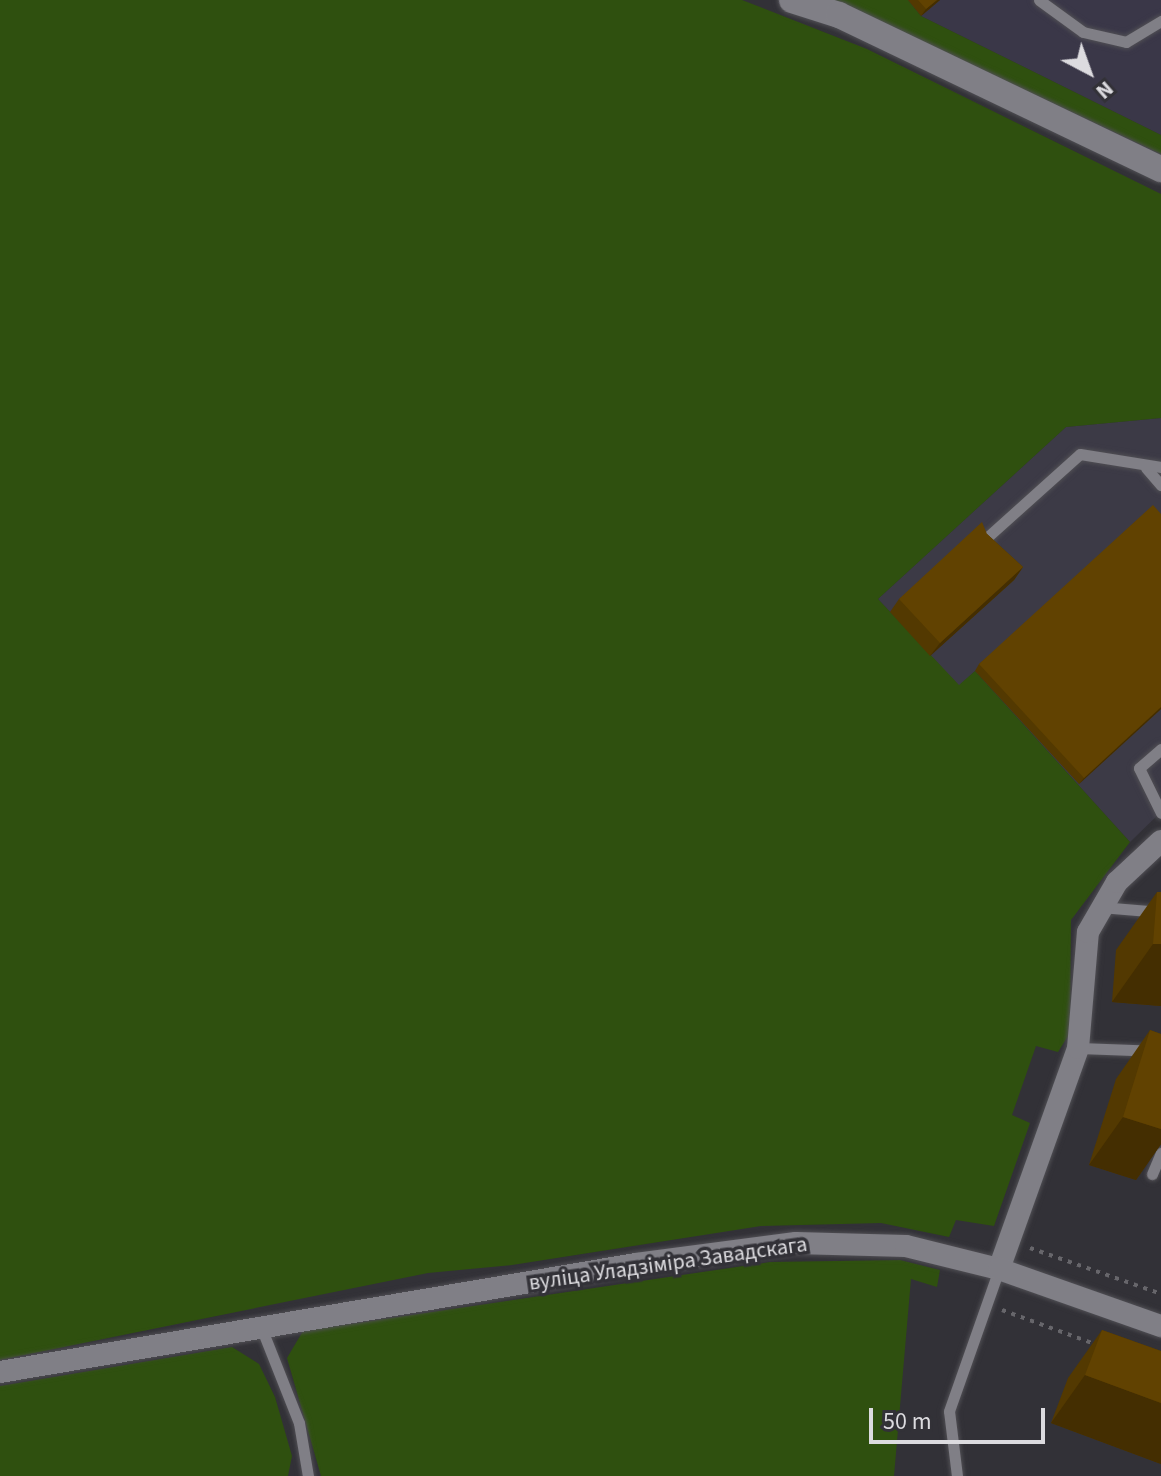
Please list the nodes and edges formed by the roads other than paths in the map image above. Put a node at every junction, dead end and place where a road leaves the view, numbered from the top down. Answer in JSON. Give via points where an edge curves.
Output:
{"nodes":[{"id":1,"x":792,"y":0,"type":"edge"},
{"id":2,"x":1039,"y":0,"type":"edge"},
{"id":3,"x":1161,"y":21,"type":"edge"},
{"id":4,"x":1161,"y":169,"type":"edge"},
{"id":5,"x":1161,"y":467,"type":"edge"},
{"id":6,"x":1146,"y":468,"type":"junction"},
{"id":7,"x":1161,"y":485,"type":"edge"},
{"id":8,"x":1002,"y":557,"type":"edge"},
{"id":9,"x":1161,"y":749,"type":"edge"},
{"id":10,"x":1161,"y":813,"type":"edge"},
{"id":11,"x":1161,"y":841,"type":"edge"},
{"id":12,"x":1099,"y":907,"type":"junction"},
{"id":13,"x":1161,"y":912,"type":"edge"},
{"id":14,"x":1078,"y":1048,"type":"junction"},
{"id":15,"x":1161,"y":1051,"type":"edge"},
{"id":16,"x":1161,"y":1153,"type":"edge"},
{"id":17,"x":1152,"y":1174,"type":"dead end"},
{"id":18,"x":999,"y":1269,"type":"junction"},
{"id":19,"x":1161,"y":1326,"type":"edge"},
{"id":20,"x":261,"y":1327,"type":"junction"},
{"id":21,"x":0,"y":1372,"type":"edge"},
{"id":22,"x":308,"y":1476,"type":"edge"},
{"id":23,"x":957,"y":1476,"type":"edge"}],
"edges":[{"from":1,"to":4,"type":"street","via":[[839,15]]},
{"from":2,"to":3,"type":"lane","via":[[1083,32],[1126,42]]},
{"from":5,"to":6,"type":"lane"},
{"from":6,"to":7,"type":"lane"},
{"from":6,"to":8,"type":"lane","via":[[1080,454],[983,541]]},
{"from":9,"to":10,"type":"lane","via":[[1139,768]]},
{"from":11,"to":12,"type":"street"},
{"from":12,"to":13,"type":"lane"},
{"from":12,"to":14,"type":"street","via":[[1088,932]]},
{"from":14,"to":15,"type":"lane"},
{"from":14,"to":18,"type":"street"},
{"from":16,"to":17,"type":"lane"},
{"from":18,"to":19,"type":"street","name":"вуліца Уладзіміра Завадскага"},
{"from":18,"to":20,"type":"street","name":"вуліца Уладзіміра Завадскага","via":[[906,1246],[796,1243]]},
{"from":18,"to":23,"type":"lane","via":[[949,1411]]},
{"from":20,"to":21,"type":"street","name":"вуліца Уладзіміра Завадскага"},
{"from":20,"to":22,"type":"lane","via":[[299,1423]]}]}
